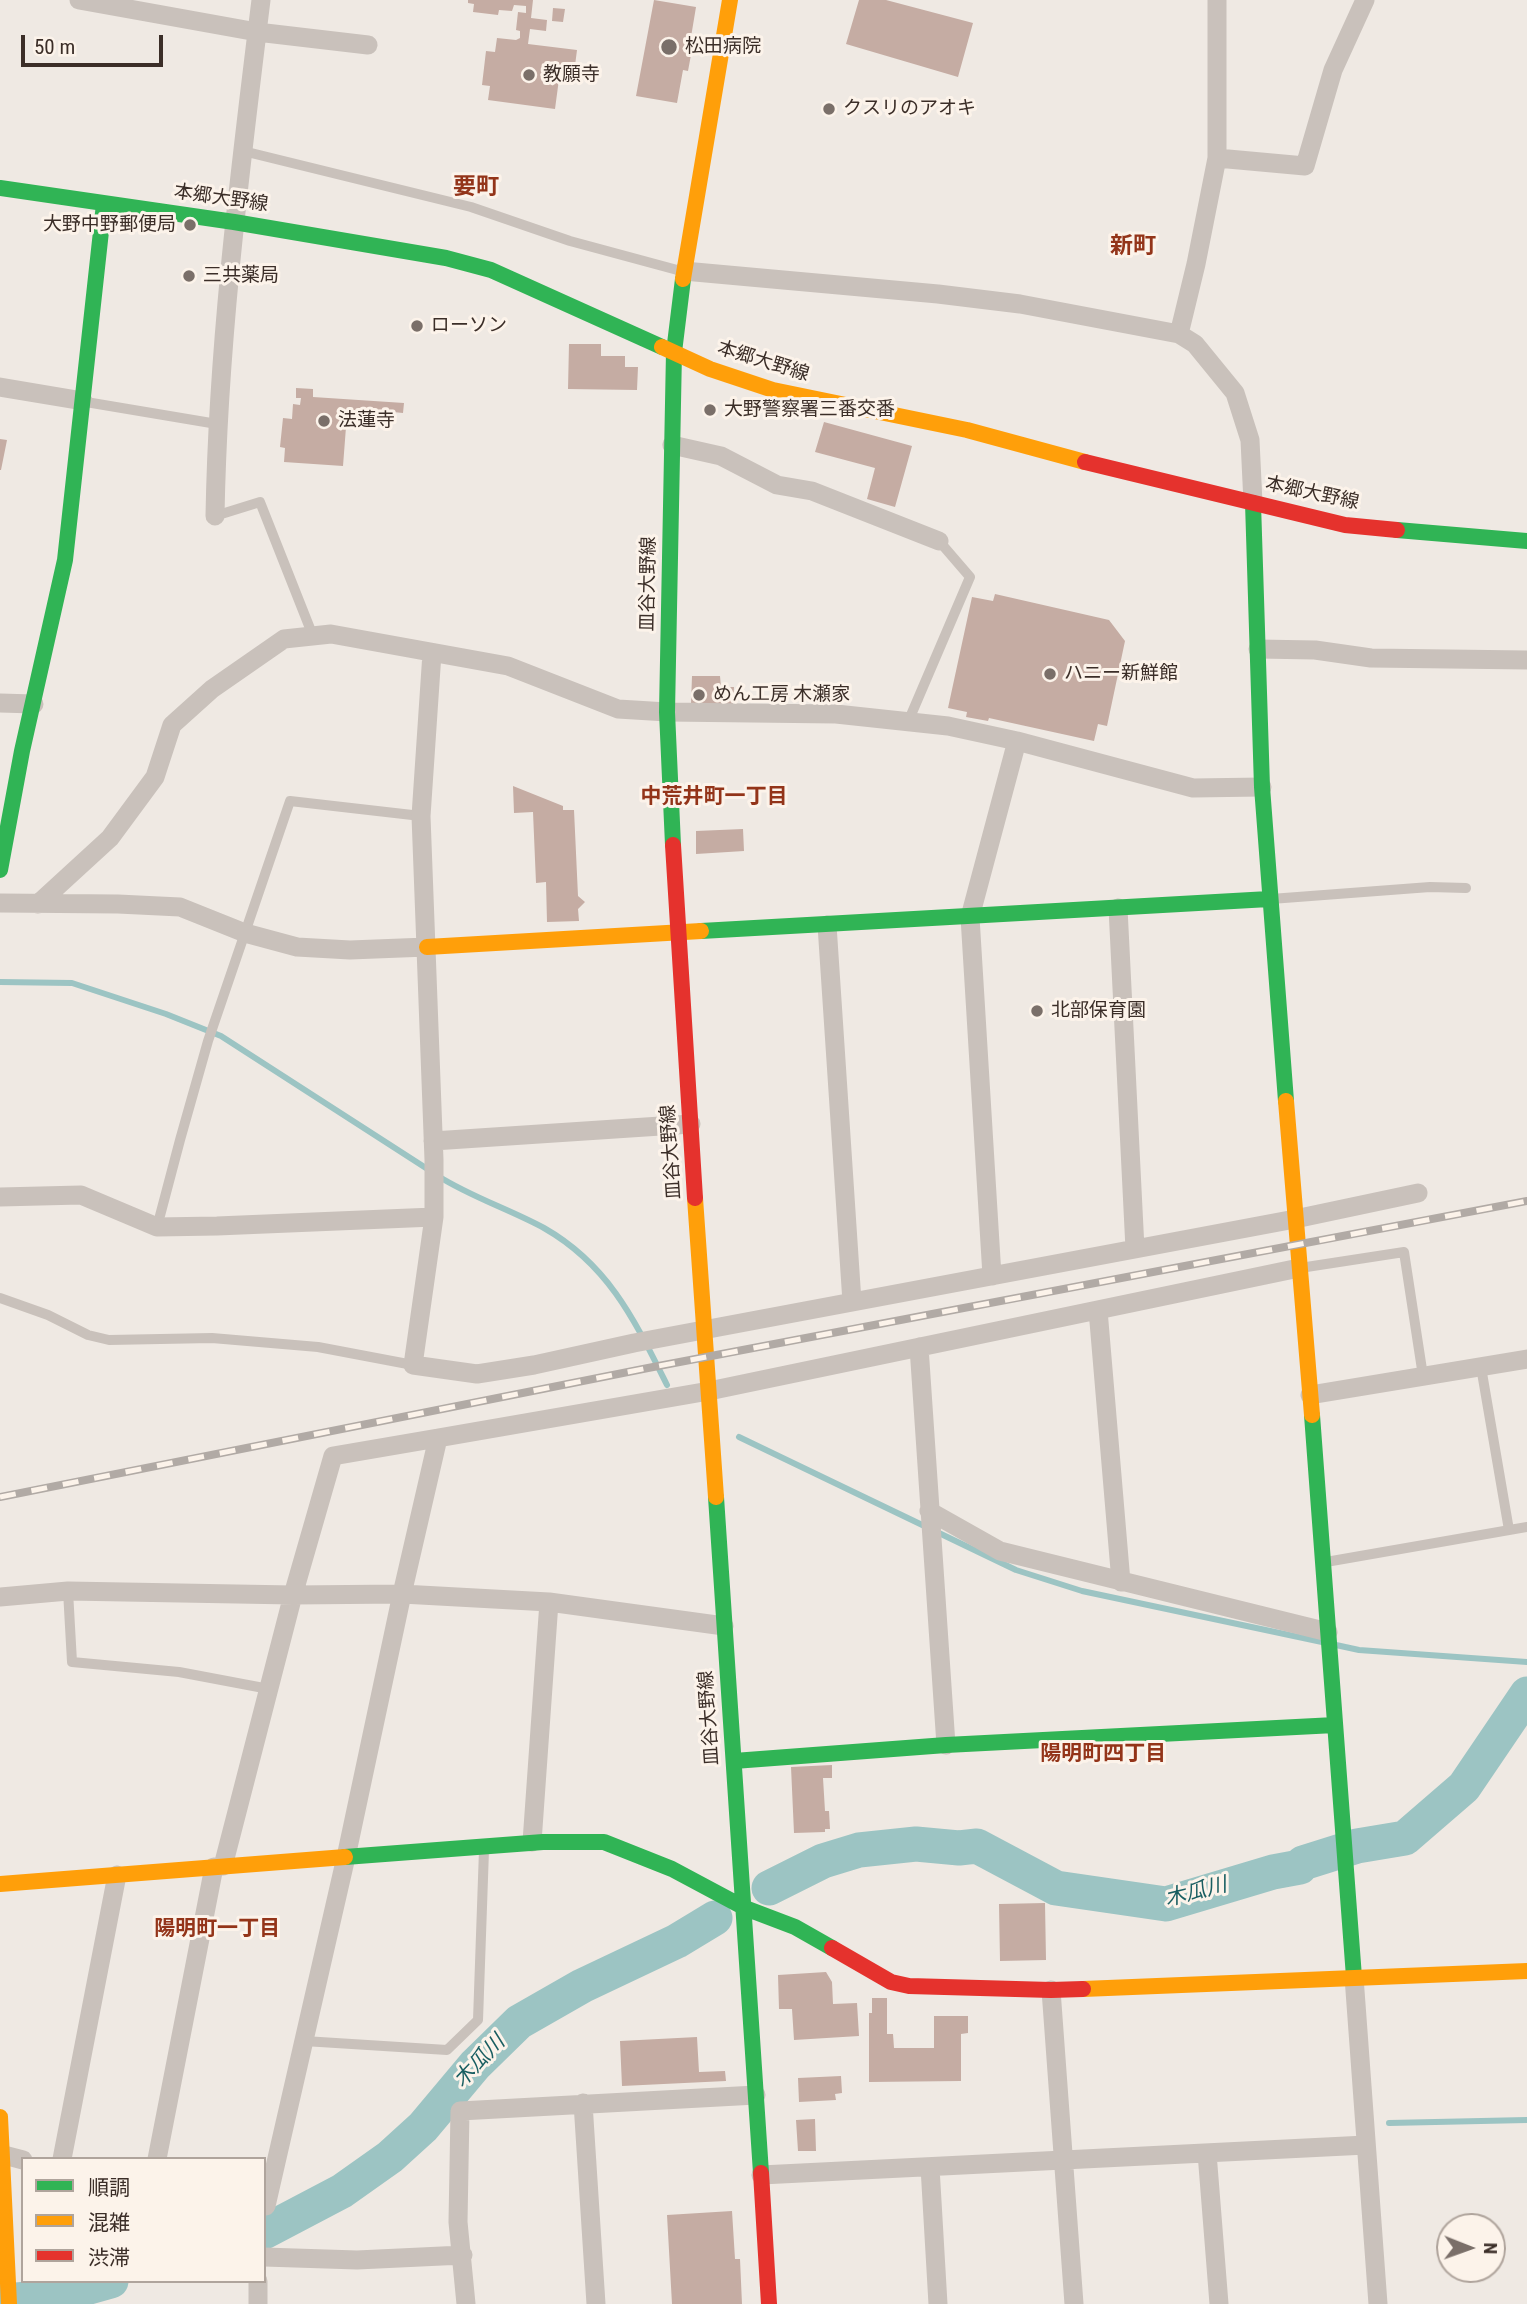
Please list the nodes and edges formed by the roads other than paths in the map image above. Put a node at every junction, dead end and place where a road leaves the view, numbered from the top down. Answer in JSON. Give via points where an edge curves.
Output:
{"nodes":[{"id":1,"x":79,"y":0,"type":"edge"},
{"id":2,"x":261,"y":0,"type":"edge"},
{"id":3,"x":730,"y":0,"type":"edge"},
{"id":4,"x":1217,"y":0,"type":"edge"},
{"id":5,"x":1365,"y":0,"type":"edge"},
{"id":6,"x":257,"y":32,"type":"junction"},
{"id":7,"x":368,"y":45,"type":"dead end"},
{"id":8,"x":243,"y":151,"type":"junction"},
{"id":9,"x":1217,"y":158,"type":"junction"},
{"id":10,"x":0,"y":188,"type":"edge"},
{"id":11,"x":104,"y":204,"type":"junction"},
{"id":12,"x":234,"y":222,"type":"junction"},
{"id":13,"x":684,"y":271,"type":"junction"},
{"id":14,"x":1179,"y":334,"type":"junction"},
{"id":15,"x":674,"y":352,"type":"junction"},
{"id":16,"x":0,"y":387,"type":"edge"},
{"id":17,"x":83,"y":401,"type":"junction"},
{"id":18,"x":217,"y":424,"type":"junction"},
{"id":19,"x":672,"y":445,"type":"junction"},
{"id":20,"x":1253,"y":503,"type":"junction"},
{"id":21,"x":215,"y":516,"type":"joint"},
{"id":22,"x":939,"y":541,"type":"joint"},
{"id":23,"x":1527,"y":541,"type":"edge"},
{"id":24,"x":313,"y":636,"type":"junction"},
{"id":25,"x":1258,"y":649,"type":"junction"},
{"id":26,"x":432,"y":653,"type":"junction"},
{"id":27,"x":1527,"y":660,"type":"edge"},
{"id":28,"x":0,"y":703,"type":"edge"},
{"id":29,"x":34,"y":704,"type":"junction"},
{"id":30,"x":667,"y":712,"type":"junction"},
{"id":31,"x":908,"y":722,"type":"junction"},
{"id":32,"x":1017,"y":741,"type":"junction"},
{"id":33,"x":1262,"y":787,"type":"junction"},
{"id":34,"x":421,"y":816,"type":"junction"},
{"id":35,"x":0,"y":870,"type":"edge"},
{"id":36,"x":1466,"y":888,"type":"dead end"},
{"id":37,"x":1269,"y":899,"type":"junction"},
{"id":38,"x":0,"y":903,"type":"edge"},
{"id":39,"x":38,"y":904,"type":"junction"},
{"id":40,"x":1118,"y":908,"type":"junction"},
{"id":41,"x":970,"y":917,"type":"junction"},
{"id":42,"x":827,"y":925,"type":"junction"},
{"id":43,"x":246,"y":933,"type":"junction"},
{"id":44,"x":677,"y":933,"type":"junction"},
{"id":45,"x":427,"y":947,"type":"junction"},
{"id":46,"x":691,"y":1124,"type":"junction"},
{"id":47,"x":433,"y":1150,"type":"junction"},
{"id":48,"x":1418,"y":1193,"type":"dead end"},
{"id":49,"x":0,"y":1197,"type":"edge"},
{"id":50,"x":434,"y":1217,"type":"junction"},
{"id":51,"x":1295,"y":1219,"type":"junction"},
{"id":52,"x":158,"y":1227,"type":"junction"},
{"id":53,"x":1135,"y":1249,"type":"junction"},
{"id":54,"x":1299,"y":1268,"type":"junction"},
{"id":55,"x":992,"y":1276,"type":"junction"},
{"id":56,"x":0,"y":1298,"type":"edge"},
{"id":57,"x":852,"y":1302,"type":"junction"},
{"id":58,"x":1098,"y":1310,"type":"junction"},
{"id":59,"x":705,"y":1330,"type":"junction"},
{"id":60,"x":919,"y":1347,"type":"junction"},
{"id":61,"x":1527,"y":1359,"type":"edge"},
{"id":62,"x":413,"y":1364,"type":"junction"},
{"id":63,"x":1481,"y":1367,"type":"junction"},
{"id":64,"x":1423,"y":1376,"type":"junction"},
{"id":65,"x":709,"y":1391,"type":"junction"},
{"id":66,"x":1310,"y":1395,"type":"junction"},
{"id":67,"x":439,"y":1438,"type":"junction"},
{"id":68,"x":929,"y":1511,"type":"junction"},
{"id":69,"x":1527,"y":1527,"type":"edge"},
{"id":70,"x":1509,"y":1530,"type":"junction"},
{"id":71,"x":1322,"y":1562,"type":"junction"},
{"id":72,"x":1121,"y":1582,"type":"junction"},
{"id":73,"x":68,"y":1591,"type":"junction"},
{"id":74,"x":402,"y":1594,"type":"junction"},
{"id":75,"x":293,"y":1595,"type":"junction"},
{"id":76,"x":0,"y":1597,"type":"edge"},
{"id":77,"x":549,"y":1602,"type":"junction"},
{"id":78,"x":724,"y":1626,"type":"junction"},
{"id":79,"x":1328,"y":1632,"type":"junction"},
{"id":80,"x":269,"y":1689,"type":"junction"},
{"id":81,"x":1335,"y":1725,"type":"junction"},
{"id":82,"x":946,"y":1745,"type":"junction"},
{"id":83,"x":734,"y":1761,"type":"junction"},
{"id":84,"x":532,"y":1842,"type":"junction"},
{"id":85,"x":484,"y":1846,"type":"junction"},
{"id":86,"x":346,"y":1857,"type":"junction"},
{"id":87,"x":218,"y":1867,"type":"junction"},
{"id":88,"x":117,"y":1875,"type":"junction"},
{"id":89,"x":0,"y":1884,"type":"edge"},
{"id":90,"x":745,"y":1908,"type":"junction"},
{"id":91,"x":1527,"y":1971,"type":"edge"},
{"id":92,"x":1354,"y":1977,"type":"junction"},
{"id":93,"x":1051,"y":1990,"type":"junction"},
{"id":94,"x":304,"y":2041,"type":"junction"},
{"id":95,"x":756,"y":2095,"type":"junction"},
{"id":96,"x":583,"y":2103,"type":"junction"},
{"id":97,"x":0,"y":2117,"type":"edge"},
{"id":98,"x":1366,"y":2145,"type":"junction"},
{"id":99,"x":1207,"y":2153,"type":"junction"},
{"id":100,"x":1,"y":2155,"type":"edge"},
{"id":101,"x":62,"y":2157,"type":"edge"},
{"id":102,"x":157,"y":2157,"type":"edge"},
{"id":103,"x":21,"y":2160,"type":"edge"},
{"id":104,"x":1063,"y":2160,"type":"junction"},
{"id":105,"x":930,"y":2167,"type":"junction"},
{"id":106,"x":761,"y":2175,"type":"junction"},
{"id":107,"x":266,"y":2207,"type":"edge"},
{"id":108,"x":463,"y":2255,"type":"junction"},
{"id":109,"x":266,"y":2258,"type":"edge"},
{"id":110,"x":258,"y":2283,"type":"edge"},
{"id":111,"x":8,"y":2297,"type":"edge"},
{"id":112,"x":258,"y":2304,"type":"edge"},
{"id":113,"x":466,"y":2304,"type":"edge"},
{"id":114,"x":596,"y":2304,"type":"edge"},
{"id":115,"x":769,"y":2304,"type":"edge"},
{"id":116,"x":938,"y":2304,"type":"edge"},
{"id":117,"x":1074,"y":2304,"type":"edge"},
{"id":118,"x":1219,"y":2304,"type":"edge"},
{"id":119,"x":1378,"y":2304,"type":"edge"}],
"edges":[{"from":1,"to":6,"type":"street"},
{"from":2,"to":6,"type":"street"},
{"from":3,"to":13,"type":"street","name":"皿谷大野線"},
{"from":4,"to":9,"type":"street"},
{"from":5,"to":9,"type":"street","via":[[1333,70],[1305,166]]},
{"from":6,"to":7,"type":"street"},
{"from":6,"to":8,"type":"street"},
{"from":8,"to":12,"type":"street"},
{"from":8,"to":13,"type":"lane","via":[[471,207],[570,241]]},
{"from":9,"to":14,"type":"street"},
{"from":10,"to":11,"type":"street","name":"本郷大野線"},
{"from":11,"to":12,"type":"street","name":"本郷大野線"},
{"from":11,"to":17,"type":"street"},
{"from":12,"to":15,"type":"street","name":"本郷大野線","via":[[446,258],[491,270]]},
{"from":12,"to":18,"type":"street"},
{"from":13,"to":14,"type":"street","via":[[1020,304]]},
{"from":13,"to":15,"type":"street","name":"皿谷大野線"},
{"from":14,"to":20,"type":"street","via":[[1195,344],[1235,393],[1250,440]]},
{"from":15,"to":19,"type":"street","name":"皿谷大野線"},
{"from":15,"to":20,"type":"street","name":"本郷大野線","via":[[774,390],[967,430]]},
{"from":16,"to":17,"type":"street"},
{"from":17,"to":18,"type":"lane"},
{"from":17,"to":29,"type":"street","via":[[65,560]]},
{"from":18,"to":21,"type":"street"},
{"from":19,"to":22,"type":"street","via":[[721,456],[776,485],[812,491]]},
{"from":19,"to":30,"type":"street","name":"皿谷大野線"},
{"from":20,"to":23,"type":"street","name":"本郷大野線","via":[[1345,525]]},
{"from":20,"to":25,"type":"street"},
{"from":21,"to":24,"type":"lane","via":[[260,502]]},
{"from":22,"to":31,"type":"lane","via":[[970,578]]},
{"from":24,"to":26,"type":"street","via":[[331,634]]},
{"from":24,"to":39,"type":"street","via":[[284,639],[212,689],[172,725],[156,777],[110,838]]},
{"from":25,"to":27,"type":"street","via":[[1315,650],[1371,658]]},
{"from":25,"to":33,"type":"street"},
{"from":26,"to":30,"type":"street","via":[[508,666],[618,709]]},
{"from":26,"to":34,"type":"street"},
{"from":28,"to":29,"type":"street"},
{"from":29,"to":35,"type":"street"},
{"from":30,"to":31,"type":"street","via":[[835,714]]},
{"from":30,"to":44,"type":"street","name":"皿谷大野線"},
{"from":31,"to":32,"type":"street"},
{"from":32,"to":33,"type":"street","via":[[1193,788]]},
{"from":32,"to":41,"type":"street"},
{"from":33,"to":37,"type":"street"},
{"from":34,"to":43,"type":"lane","via":[[290,801]]},
{"from":34,"to":45,"type":"street"},
{"from":36,"to":37,"type":"lane"},
{"from":37,"to":40,"type":"street"},
{"from":37,"to":51,"type":"street"},
{"from":38,"to":39,"type":"street"},
{"from":39,"to":43,"type":"street","via":[[180,907]]},
{"from":40,"to":41,"type":"street"},
{"from":40,"to":53,"type":"street"},
{"from":41,"to":42,"type":"street"},
{"from":41,"to":55,"type":"street"},
{"from":42,"to":44,"type":"street"},
{"from":42,"to":57,"type":"street"},
{"from":43,"to":45,"type":"street","via":[[297,947]]},
{"from":43,"to":52,"type":"lane","via":[[208,1041]]},
{"from":44,"to":45,"type":"street"},
{"from":44,"to":46,"type":"street","name":"皿谷大野線"},
{"from":45,"to":47,"type":"street"},
{"from":46,"to":47,"type":"street"},
{"from":46,"to":59,"type":"street","name":"皿谷大野線"},
{"from":47,"to":50,"type":"street"},
{"from":48,"to":51,"type":"street"},
{"from":49,"to":52,"type":"street","via":[[81,1195]]},
{"from":50,"to":52,"type":"street"},
{"from":50,"to":62,"type":"street"},
{"from":51,"to":53,"type":"street"},
{"from":51,"to":54,"type":"street"},
{"from":53,"to":55,"type":"street"},
{"from":54,"to":58,"type":"street"},
{"from":54,"to":64,"type":"lane","via":[[1404,1252]]},
{"from":54,"to":66,"type":"street"},
{"from":55,"to":57,"type":"street"},
{"from":56,"to":62,"type":"lane","via":[[109,1340],[212,1338],[318,1348]]},
{"from":57,"to":59,"type":"street"},
{"from":58,"to":60,"type":"street"},
{"from":58,"to":72,"type":"street"},
{"from":59,"to":62,"type":"street","via":[[477,1374]]},
{"from":59,"to":65,"type":"street","name":"皿谷大野線"},
{"from":60,"to":65,"type":"street"},
{"from":60,"to":68,"type":"street"},
{"from":61,"to":63,"type":"street"},
{"from":63,"to":64,"type":"street"},
{"from":63,"to":70,"type":"lane"},
{"from":64,"to":66,"type":"street"},
{"from":65,"to":67,"type":"street"},
{"from":65,"to":78,"type":"street","name":"皿谷大野線"},
{"from":66,"to":71,"type":"street"},
{"from":67,"to":74,"type":"street"},
{"from":67,"to":75,"type":"street","via":[[332,1456]]},
{"from":68,"to":72,"type":"street","via":[[1000,1551]]},
{"from":68,"to":82,"type":"street"},
{"from":69,"to":70,"type":"lane"},
{"from":70,"to":71,"type":"lane"},
{"from":71,"to":79,"type":"street"},
{"from":72,"to":79,"type":"street"},
{"from":73,"to":75,"type":"street"},
{"from":73,"to":76,"type":"street"},
{"from":73,"to":80,"type":"lane","via":[[72,1662],[179,1672]]},
{"from":74,"to":75,"type":"street"},
{"from":74,"to":77,"type":"street"},
{"from":74,"to":86,"type":"street"},
{"from":75,"to":80,"type":"street"},
{"from":77,"to":78,"type":"street"},
{"from":77,"to":84,"type":"street"},
{"from":78,"to":83,"type":"street","name":"皿谷大野線"},
{"from":79,"to":81,"type":"street"},
{"from":80,"to":87,"type":"street"},
{"from":81,"to":82,"type":"street"},
{"from":81,"to":92,"type":"street"},
{"from":82,"to":83,"type":"street"},
{"from":83,"to":90,"type":"street","name":"皿谷大野線"},
{"from":84,"to":85,"type":"street"},
{"from":84,"to":90,"type":"street","via":[[604,1842],[672,1869]]},
{"from":85,"to":86,"type":"street"},
{"from":85,"to":94,"type":"lane","via":[[478,2020],[447,2050]]},
{"from":86,"to":87,"type":"street"},
{"from":86,"to":94,"type":"street"},
{"from":87,"to":88,"type":"street"},
{"from":87,"to":102,"type":"street"},
{"from":88,"to":89,"type":"street"},
{"from":88,"to":101,"type":"street"},
{"from":90,"to":93,"type":"street","via":[[795,1927],[891,1982]]},
{"from":90,"to":95,"type":"street","name":"皿谷大野線"},
{"from":91,"to":92,"type":"street"},
{"from":92,"to":93,"type":"street"},
{"from":92,"to":98,"type":"street"},
{"from":93,"to":104,"type":"street"},
{"from":94,"to":107,"type":"street"},
{"from":95,"to":96,"type":"street"},
{"from":95,"to":106,"type":"street","name":"皿谷大野線"},
{"from":96,"to":108,"type":"street","via":[[460,2111],[457,2188]]},
{"from":96,"to":114,"type":"street"},
{"from":97,"to":100,"type":"street"},
{"from":98,"to":99,"type":"street"},
{"from":98,"to":119,"type":"street"},
{"from":99,"to":104,"type":"street"},
{"from":99,"to":118,"type":"street"},
{"from":100,"to":103,"type":"street"},
{"from":100,"to":111,"type":"street"},
{"from":104,"to":105,"type":"street"},
{"from":104,"to":117,"type":"street"},
{"from":105,"to":106,"type":"street"},
{"from":105,"to":116,"type":"street"},
{"from":106,"to":115,"type":"street","name":"皿谷大野線"},
{"from":108,"to":109,"type":"street"},
{"from":108,"to":113,"type":"street"},
{"from":110,"to":112,"type":"street"}]}
